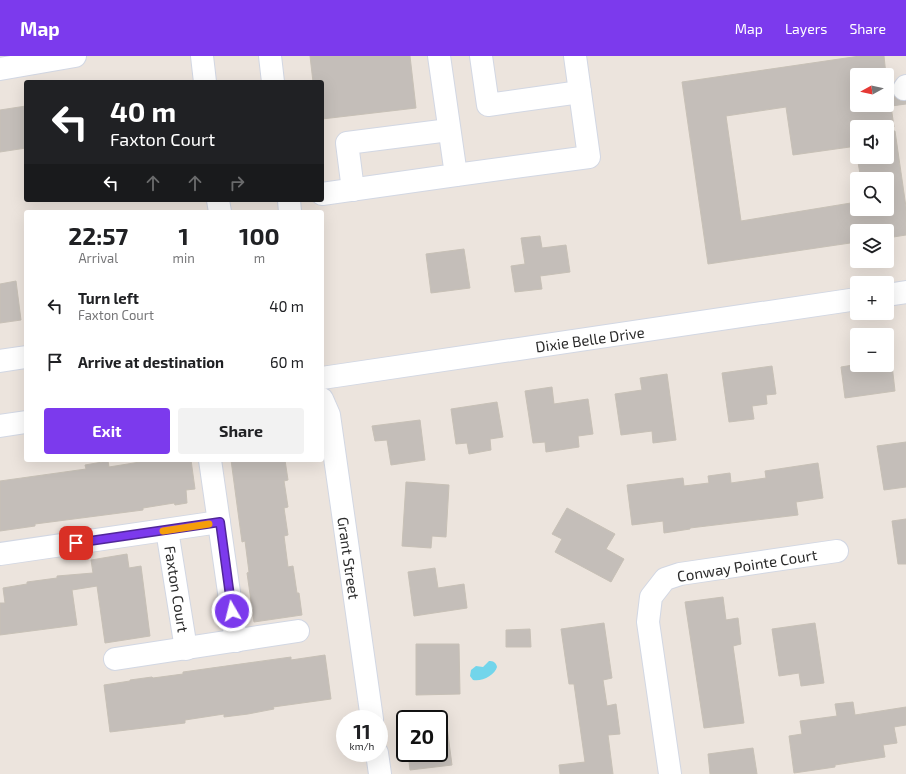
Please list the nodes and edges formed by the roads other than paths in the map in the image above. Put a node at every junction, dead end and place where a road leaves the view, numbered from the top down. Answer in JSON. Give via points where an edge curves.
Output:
{"nodes":[{"id":1,"x":75,"y":56,"type":"edge"},
{"id":2,"x":202,"y":56,"type":"edge"},
{"id":3,"x":270,"y":56,"type":"edge"},
{"id":4,"x":438,"y":56,"type":"edge"},
{"id":5,"x":481,"y":56,"type":"edge"},
{"id":6,"x":575,"y":56,"type":"edge"},
{"id":7,"x":0,"y":69,"type":"edge"},
{"id":8,"x":205,"y":80,"type":"edge"},
{"id":9,"x":273,"y":80,"type":"edge"},
{"id":10,"x":580,"y":92,"type":"junction"},
{"id":11,"x":450,"y":130,"type":"junction"},
{"id":12,"x":456,"y":176,"type":"junction"},
{"id":13,"x":353,"y":190,"type":"junction"},
{"id":14,"x":324,"y":194,"type":"edge"},
{"id":15,"x":906,"y":292,"type":"edge"},
{"id":16,"x":894,"y":294,"type":"edge"},
{"id":17,"x":850,"y":300,"type":"edge"},
{"id":18,"x":24,"y":357,"type":"edge"},
{"id":19,"x":0,"y":361,"type":"edge"},
{"id":20,"x":324,"y":378,"type":"edge"},
{"id":21,"x":324,"y":404,"type":"edge"},
{"id":22,"x":24,"y":422,"type":"edge"},
{"id":23,"x":0,"y":426,"type":"edge"},
{"id":24,"x":210,"y":462,"type":"edge"},
{"id":25,"x":220,"y":522,"type":"junction"},
{"id":26,"x":167,"y":530,"type":"junction"},
{"id":27,"x":837,"y":551,"type":"dead end"},
{"id":28,"x":0,"y":554,"type":"edge"},
{"id":29,"x":298,"y":631,"type":"dead end"},
{"id":30,"x":236,"y":641,"type":"junction"},
{"id":31,"x":186,"y":649,"type":"junction"},
{"id":32,"x":115,"y":659,"type":"dead end"},
{"id":33,"x":371,"y":710,"type":"edge"},
{"id":34,"x":378,"y":762,"type":"edge"},
{"id":35,"x":380,"y":774,"type":"edge"},
{"id":36,"x":670,"y":774,"type":"edge"}],
"edges":[{"from":1,"to":7,"type":"street"},
{"from":2,"to":8,"type":"street"},
{"from":3,"to":9,"type":"street"},
{"from":4,"to":11,"type":"street"},
{"from":5,"to":10,"type":"street","via":[[488,105]]},
{"from":6,"to":10,"type":"street"},
{"from":10,"to":12,"type":"street","via":[[589,156]]},
{"from":11,"to":12,"type":"street"},
{"from":11,"to":13,"type":"street","via":[[347,143]]},
{"from":12,"to":13,"type":"street"},
{"from":13,"to":14,"type":"street"},
{"from":15,"to":16,"type":"street"},
{"from":17,"to":20,"type":"street","name":"Dixie Belle Drive"},
{"from":18,"to":19,"type":"street"},
{"from":21,"to":33,"type":"street","name":"Grant Street","via":[[329,415]]},
{"from":22,"to":23,"type":"street"},
{"from":24,"to":25,"type":"street"},
{"from":25,"to":26,"type":"street","name":"Faxton Court"},
{"from":25,"to":30,"type":"street"},
{"from":26,"to":28,"type":"street","name":"Faxton Court"},
{"from":26,"to":31,"type":"street","name":"Faxton Court"},
{"from":27,"to":36,"type":"street","name":"Conway Pointe Court","via":[[680,574],[665,579],[652,597],[648,622]]},
{"from":29,"to":30,"type":"street"},
{"from":30,"to":31,"type":"street"},
{"from":31,"to":32,"type":"street"},
{"from":34,"to":35,"type":"street"}]}
